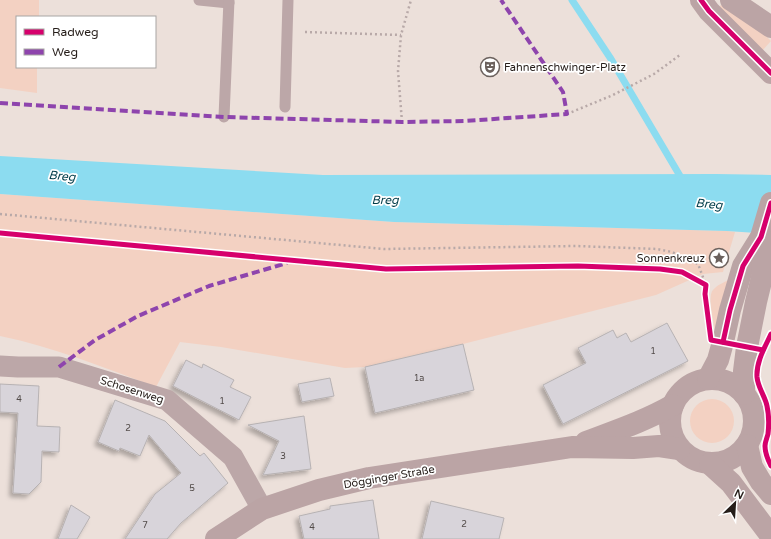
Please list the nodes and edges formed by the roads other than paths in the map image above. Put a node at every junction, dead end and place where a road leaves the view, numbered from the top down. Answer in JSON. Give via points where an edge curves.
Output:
{"nodes":[{"id":1,"x":200,"y":0,"type":"edge"},
{"id":2,"x":288,"y":0,"type":"edge"},
{"id":3,"x":701,"y":0,"type":"edge"},
{"id":4,"x":731,"y":0,"type":"edge"},
{"id":5,"x":229,"y":1,"type":"edge"},
{"id":6,"x":771,"y":27,"type":"edge"},
{"id":7,"x":771,"y":73,"type":"edge"},
{"id":8,"x":285,"y":107,"type":"dead end"},
{"id":9,"x":224,"y":117,"type":"dead end"},
{"id":10,"x":771,"y":203,"type":"edge"},
{"id":11,"x":761,"y":237,"type":"junction"},
{"id":12,"x":767,"y":260,"type":"edge"},
{"id":13,"x":0,"y":366,"type":"edge"},
{"id":14,"x":708,"y":379,"type":"junction"},
{"id":15,"x":744,"y":394,"type":"junction"},
{"id":16,"x":673,"y":405,"type":"junction"},
{"id":17,"x":747,"y":445,"type":"junction"},
{"id":18,"x":572,"y":447,"type":"junction"},
{"id":19,"x":679,"y":449,"type":"junction"},
{"id":20,"x":710,"y":464,"type":"junction"},
{"id":21,"x":771,"y":494,"type":"edge"},
{"id":22,"x":262,"y":509,"type":"junction"},
{"id":23,"x":771,"y":536,"type":"edge"},
{"id":24,"x":216,"y":539,"type":"edge"}],
"edges":[{"from":1,"to":5,"type":"lane"},
{"from":2,"to":8,"type":"lane"},
{"from":3,"to":7,"type":"main road"},
{"from":4,"to":6,"type":"main road"},
{"from":5,"to":9,"type":"lane"},
{"from":10,"to":11,"type":"main road"},
{"from":11,"to":12,"type":"main road"},
{"from":11,"to":14,"type":"main road","via":[[743,266],[720,354]]},
{"from":12,"to":15,"type":"main road","via":[[747,347]]},
{"from":13,"to":22,"type":"street","name":"Schosenweg","via":[[59,367],[167,400],[233,457]]},
{"from":14,"to":15,"type":"main road","via":[[726,381]]},
{"from":14,"to":16,"type":"main road","via":[[683,390]]},
{"from":15,"to":17,"type":"main road","via":[[751,404],[754,415],[754,426]]},
{"from":16,"to":18,"type":"main road","name":"Dögginger Straße","via":[[624,428]]},
{"from":16,"to":19,"type":"main road","via":[[671,433]]},
{"from":17,"to":20,"type":"main road","via":[[737,456]]},
{"from":17,"to":21,"type":"main road","via":[[752,466]]},
{"from":18,"to":19,"type":"main road","name":"Dögginger Straße","via":[[659,446]]},
{"from":18,"to":22,"type":"main road","name":"Dögginger Straße","via":[[369,478],[319,490]]},
{"from":19,"to":20,"type":"main road","via":[[693,459]]},
{"from":20,"to":23,"type":"main road","via":[[731,483]]},
{"from":22,"to":24,"type":"main road","name":"Dögginger Straße"}]}
